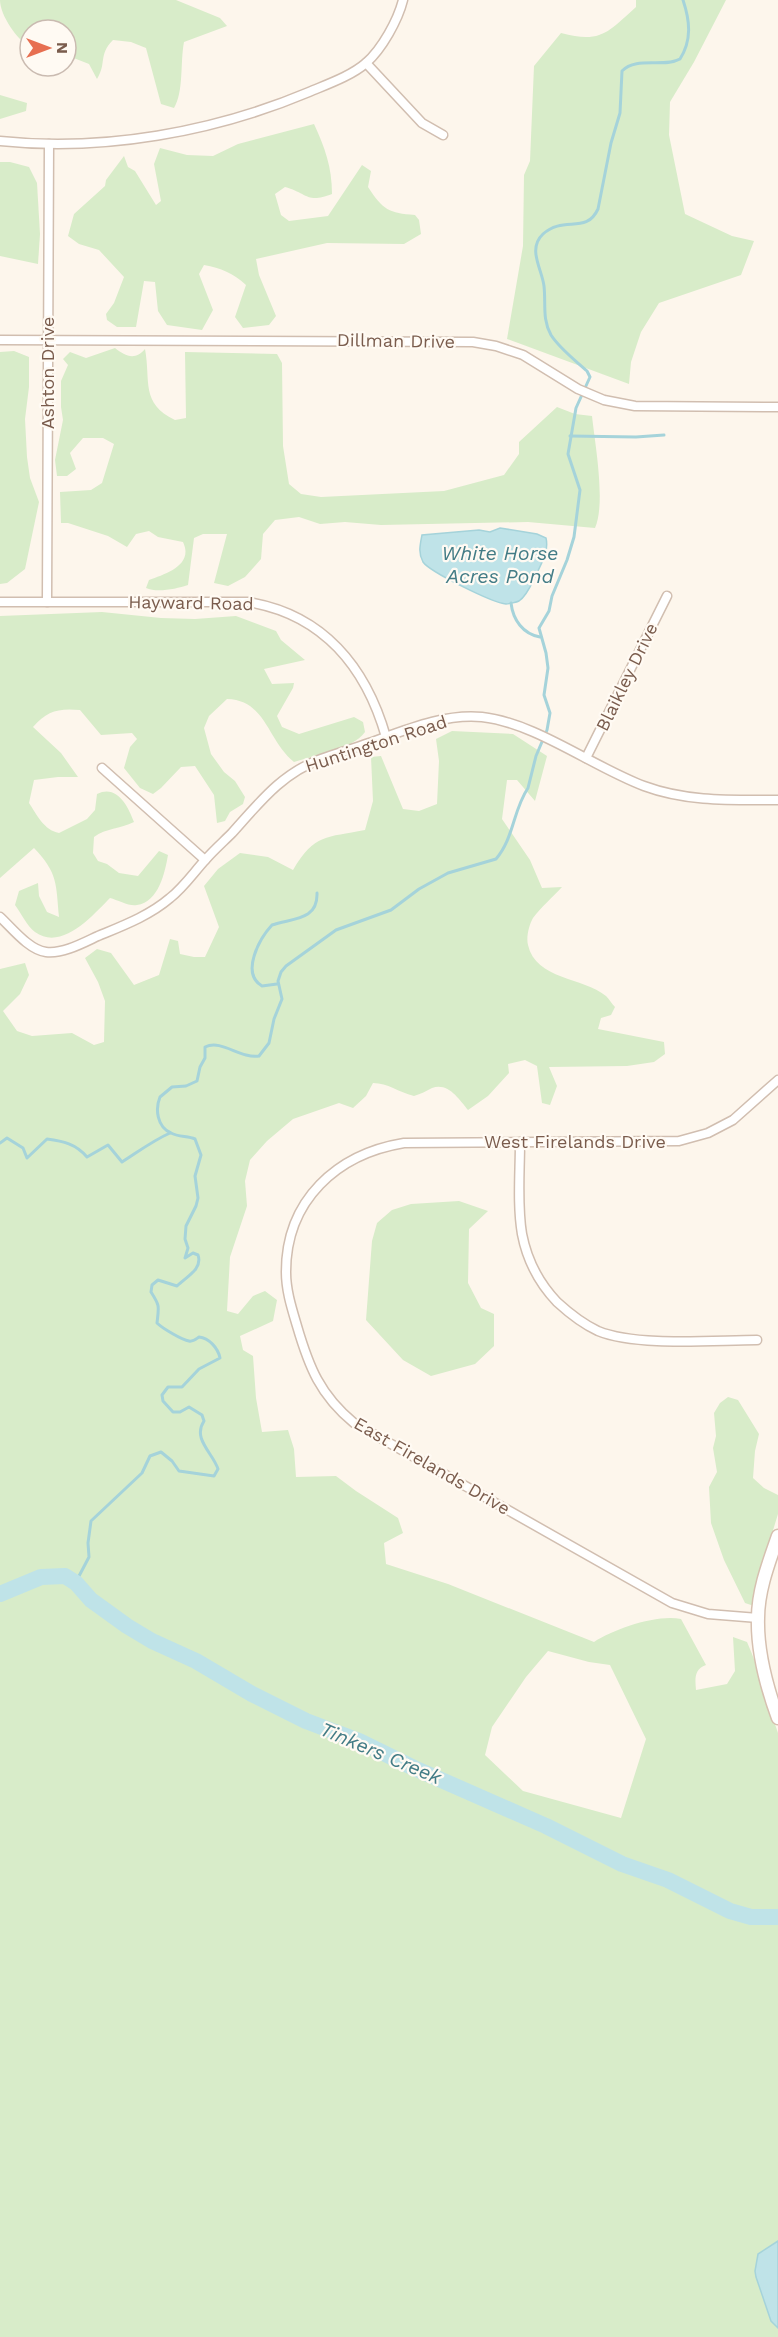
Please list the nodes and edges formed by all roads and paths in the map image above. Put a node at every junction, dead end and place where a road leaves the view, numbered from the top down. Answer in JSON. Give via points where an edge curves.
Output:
{"nodes":[{"id":1,"x":403,"y":0,"type":"edge"},
{"id":2,"x":366,"y":63,"type":"junction"},
{"id":3,"x":443,"y":135,"type":"dead end"},
{"id":4,"x":0,"y":141,"type":"edge"},
{"id":5,"x":49,"y":144,"type":"junction"},
{"id":6,"x":0,"y":340,"type":"edge"},
{"id":7,"x":49,"y":340,"type":"junction"},
{"id":8,"x":778,"y":407,"type":"edge"},
{"id":9,"x":667,"y":596,"type":"dead end"},
{"id":10,"x":0,"y":602,"type":"edge"},
{"id":11,"x":47,"y":602,"type":"junction"},
{"id":12,"x":386,"y":737,"type":"junction"},
{"id":13,"x":586,"y":758,"type":"junction"},
{"id":14,"x":102,"y":768,"type":"dead end"},
{"id":15,"x":778,"y":800,"type":"edge"},
{"id":16,"x":205,"y":860,"type":"junction"},
{"id":17,"x":0,"y":917,"type":"edge"},
{"id":18,"x":778,"y":1080,"type":"edge"},
{"id":19,"x":520,"y":1142,"type":"junction"},
{"id":20,"x":424,"y":1143,"type":"joint"},
{"id":21,"x":757,"y":1340,"type":"dead end"},
{"id":22,"x":778,"y":1536,"type":"edge"},
{"id":23,"x":758,"y":1618,"type":"junction"},
{"id":24,"x":778,"y":1718,"type":"edge"}],
"edges":[{"from":1,"to":2,"type":"street","via":[[388,35]]},
{"from":2,"to":3,"type":"street","via":[[422,123]]},
{"from":2,"to":5,"type":"street","via":[[335,81],[223,121],[154,135]]},
{"from":4,"to":5,"type":"street"},
{"from":5,"to":7,"type":"street","name":"Ashton Drive"},
{"from":6,"to":7,"type":"street","name":"Dillman Drive"},
{"from":7,"to":8,"type":"street","name":"Dillman Drive","via":[[473,342],[522,355],[604,400],[635,406]]},
{"from":7,"to":11,"type":"street","name":"Ashton Drive"},
{"from":9,"to":13,"type":"street","name":"Blaikley Drive"},
{"from":10,"to":11,"type":"street","name":"Hayward Road"},
{"from":11,"to":12,"type":"street","name":"Hayward Road","via":[[248,602],[287,612],[320,631],[345,656],[368,692]]},
{"from":12,"to":13,"type":"street","name":"Huntington Road","via":[[443,719],[481,717],[507,721]]},
{"from":12,"to":16,"type":"street","name":"Huntington Road","via":[[320,759],[286,777]]},
{"from":13,"to":15,"type":"street","name":"Huntington Road","via":[[643,786],[672,795],[705,800]]},
{"from":14,"to":16,"type":"street"},
{"from":16,"to":17,"type":"street","name":"Huntington Road","via":[[170,898],[151,912],[60,951],[39,950]]},
{"from":18,"to":19,"type":"street","name":"West Firelands Drive","via":[[733,1119],[690,1139],[662,1143]]},
{"from":19,"to":20,"type":"street","name":"West Firelands Drive"},
{"from":19,"to":21,"type":"street","via":[[520,1215],[525,1246],[543,1286],[567,1311],[599,1331],[631,1339]]},
{"from":20,"to":23,"type":"street","name":"East Firelands Drive","via":[[380,1147],[337,1168],[318,1187],[294,1227],[287,1256],[289,1297],[311,1371],[322,1390],[354,1423],[672,1603],[712,1615]]},
{"from":22,"to":23,"type":"street","via":[[767,1565]]},
{"from":23,"to":24,"type":"street","via":[[764,1672]]}]}
